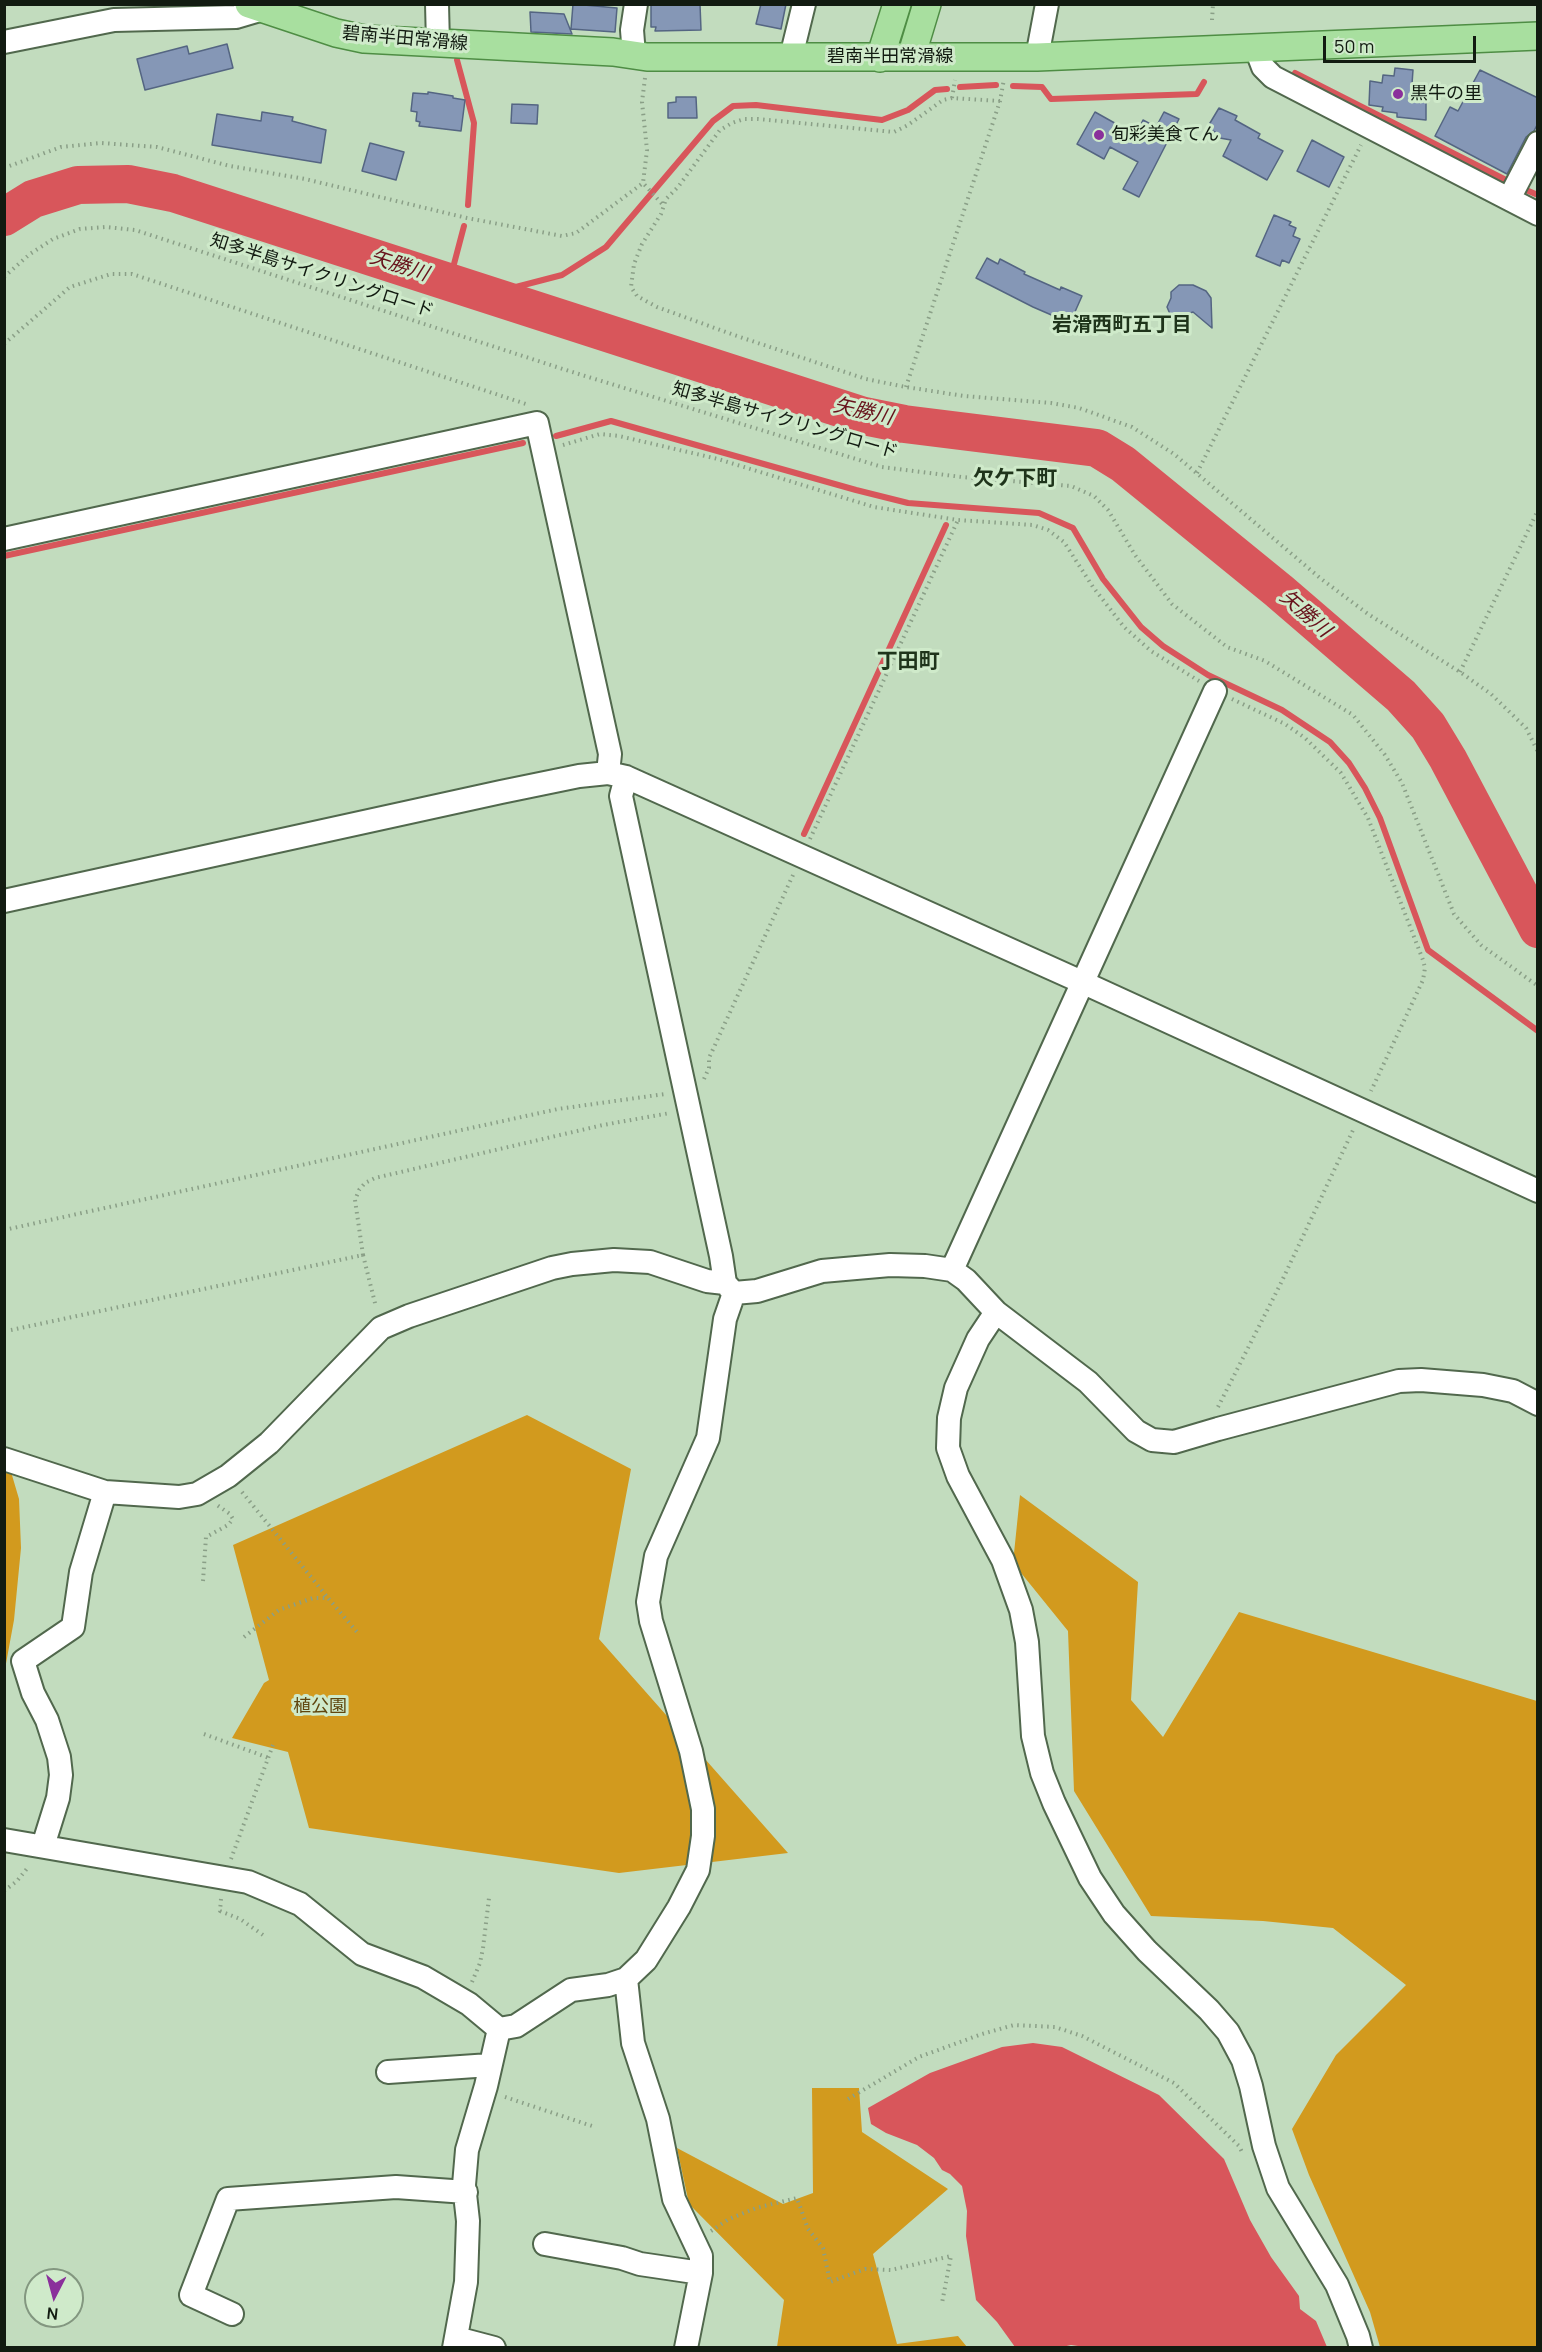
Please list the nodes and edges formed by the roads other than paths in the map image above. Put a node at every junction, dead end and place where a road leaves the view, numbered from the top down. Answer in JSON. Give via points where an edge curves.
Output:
{"nodes":[{"id":1,"x":437,"y":4,"type":"edge"},
{"id":2,"x":636,"y":4,"type":"edge"},
{"id":3,"x":804,"y":4,"type":"edge"},
{"id":4,"x":897,"y":4,"type":"edge"},
{"id":5,"x":927,"y":4,"type":"edge"},
{"id":6,"x":1047,"y":4,"type":"edge"},
{"id":7,"x":256,"y":7,"type":"edge"},
{"id":8,"x":1538,"y":36,"type":"edge"},
{"id":9,"x":4,"y":42,"type":"edge"},
{"id":10,"x":438,"y":44,"type":"junction"},
{"id":11,"x":1255,"y":46,"type":"junction"},
{"id":12,"x":640,"y":56,"type":"junction"},
{"id":13,"x":791,"y":57,"type":"junction"},
{"id":14,"x":911,"y":57,"type":"junction"},
{"id":15,"x":1037,"y":57,"type":"junction"},
{"id":16,"x":880,"y":58,"type":"junction"},
{"id":17,"x":1538,"y":143,"type":"edge"},
{"id":18,"x":1509,"y":199,"type":"junction"},
{"id":19,"x":1538,"y":214,"type":"edge"},
{"id":20,"x":4,"y":539,"type":"edge"},
{"id":21,"x":1215,"y":691,"type":"road end"},
{"id":22,"x":617,"y":775,"type":"junction"},
{"id":23,"x":4,"y":901,"type":"edge"},
{"id":24,"x":1084,"y":982,"type":"junction"},
{"id":25,"x":1538,"y":1191,"type":"edge"},
{"id":26,"x":952,"y":1270,"type":"junction"},
{"id":27,"x":729,"y":1288,"type":"junction"},
{"id":28,"x":996,"y":1312,"type":"junction"},
{"id":29,"x":1538,"y":1404,"type":"edge"},
{"id":30,"x":4,"y":1459,"type":"edge"},
{"id":31,"x":105,"y":1492,"type":"junction"},
{"id":32,"x":4,"y":1840,"type":"edge"},
{"id":33,"x":40,"y":1846,"type":"junction"},
{"id":34,"x":626,"y":1979,"type":"junction"},
{"id":35,"x":499,"y":2029,"type":"junction"},
{"id":36,"x":490,"y":2065,"type":"junction"},
{"id":37,"x":388,"y":2072,"type":"dead end"},
{"id":38,"x":466,"y":2192,"type":"junction"},
{"id":39,"x":545,"y":2244,"type":"dead end"},
{"id":40,"x":701,"y":2273,"type":"junction"},
{"id":41,"x":232,"y":2314,"type":"dead end"},
{"id":42,"x":455,"y":2343,"type":"edge"},
{"id":43,"x":494,"y":2348,"type":"edge"},
{"id":44,"x":686,"y":2348,"type":"edge"},
{"id":45,"x":1361,"y":2348,"type":"edge"}],
"edges":[{"from":1,"to":10,"type":"street"},
{"from":2,"to":12,"type":"street","via":[[632,30]]},
{"from":3,"to":13,"type":"street"},
{"from":4,"to":16,"type":"main road"},
{"from":5,"to":14,"type":"main road"},
{"from":6,"to":15,"type":"street"},
{"from":7,"to":9,"type":"street","via":[[236,17],[114,20]]},
{"from":7,"to":10,"type":"main road","name":"碧南半田常滑線","via":[[364,39]]},
{"from":8,"to":11,"type":"main road","name":"碧南半田常滑線"},
{"from":10,"to":12,"type":"main road","name":"碧南半田常滑線"},
{"from":11,"to":15,"type":"main road","name":"碧南半田常滑線"},
{"from":11,"to":18,"type":"street","via":[[1263,67],[1273,78]]},
{"from":12,"to":13,"type":"main road","name":"碧南半田常滑線"},
{"from":13,"to":16,"type":"main road","name":"碧南半田常滑線"},
{"from":14,"to":15,"type":"main road","name":"碧南半田常滑線"},
{"from":14,"to":16,"type":"main road","name":"碧南半田常滑線"},
{"from":17,"to":18,"type":"street"},
{"from":18,"to":19,"type":"street"},
{"from":20,"to":22,"type":"street","via":[[537,423]]},
{"from":21,"to":24,"type":"street"},
{"from":22,"to":23,"type":"street","via":[[579,776],[490,794]]},
{"from":22,"to":24,"type":"street"},
{"from":22,"to":27,"type":"street"},
{"from":24,"to":25,"type":"street"},
{"from":24,"to":26,"type":"street"},
{"from":26,"to":27,"type":"street","via":[[890,1265],[822,1271],[757,1291]]},
{"from":26,"to":28,"type":"street"},
{"from":27,"to":31,"type":"street","via":[[650,1262],[614,1260],[552,1268],[381,1328],[269,1443],[208,1489],[179,1497]]},
{"from":27,"to":34,"type":"street","via":[[708,1438],[656,1556],[648,1602],[691,1751],[703,1809],[698,1870],[646,1960]]},
{"from":28,"to":29,"type":"street","via":[[1088,1382],[1136,1431],[1152,1440],[1174,1442],[1399,1381],[1483,1385],[1513,1392]]},
{"from":28,"to":45,"type":"street","via":[[978,1339],[956,1388],[948,1448],[957,1476],[1003,1560],[1021,1610],[1033,1736],[1042,1773],[1090,1878],[1114,1914],[1228,2032],[1243,2060],[1278,2188],[1337,2285]]},
{"from":30,"to":31,"type":"street"},
{"from":31,"to":33,"type":"street","via":[[81,1572],[73,1627],[23,1661],[47,1720],[61,1775],[58,1798]]},
{"from":32,"to":33,"type":"street"},
{"from":33,"to":35,"type":"street","via":[[248,1882],[300,1904],[363,1954],[423,1977],[469,2004]]},
{"from":34,"to":35,"type":"street","via":[[571,1990],[516,2026]]},
{"from":34,"to":40,"type":"street","via":[[633,2043],[658,2119],[674,2199],[701,2256]]},
{"from":35,"to":36,"type":"street"},
{"from":36,"to":37,"type":"street"},
{"from":36,"to":38,"type":"street","via":[[467,2150]]},
{"from":38,"to":41,"type":"street","via":[[396,2187],[228,2199],[191,2295]]},
{"from":38,"to":42,"type":"street","via":[[466,2282]]},
{"from":39,"to":40,"type":"street"},
{"from":40,"to":44,"type":"street"},
{"from":42,"to":43,"type":"street"}]}
